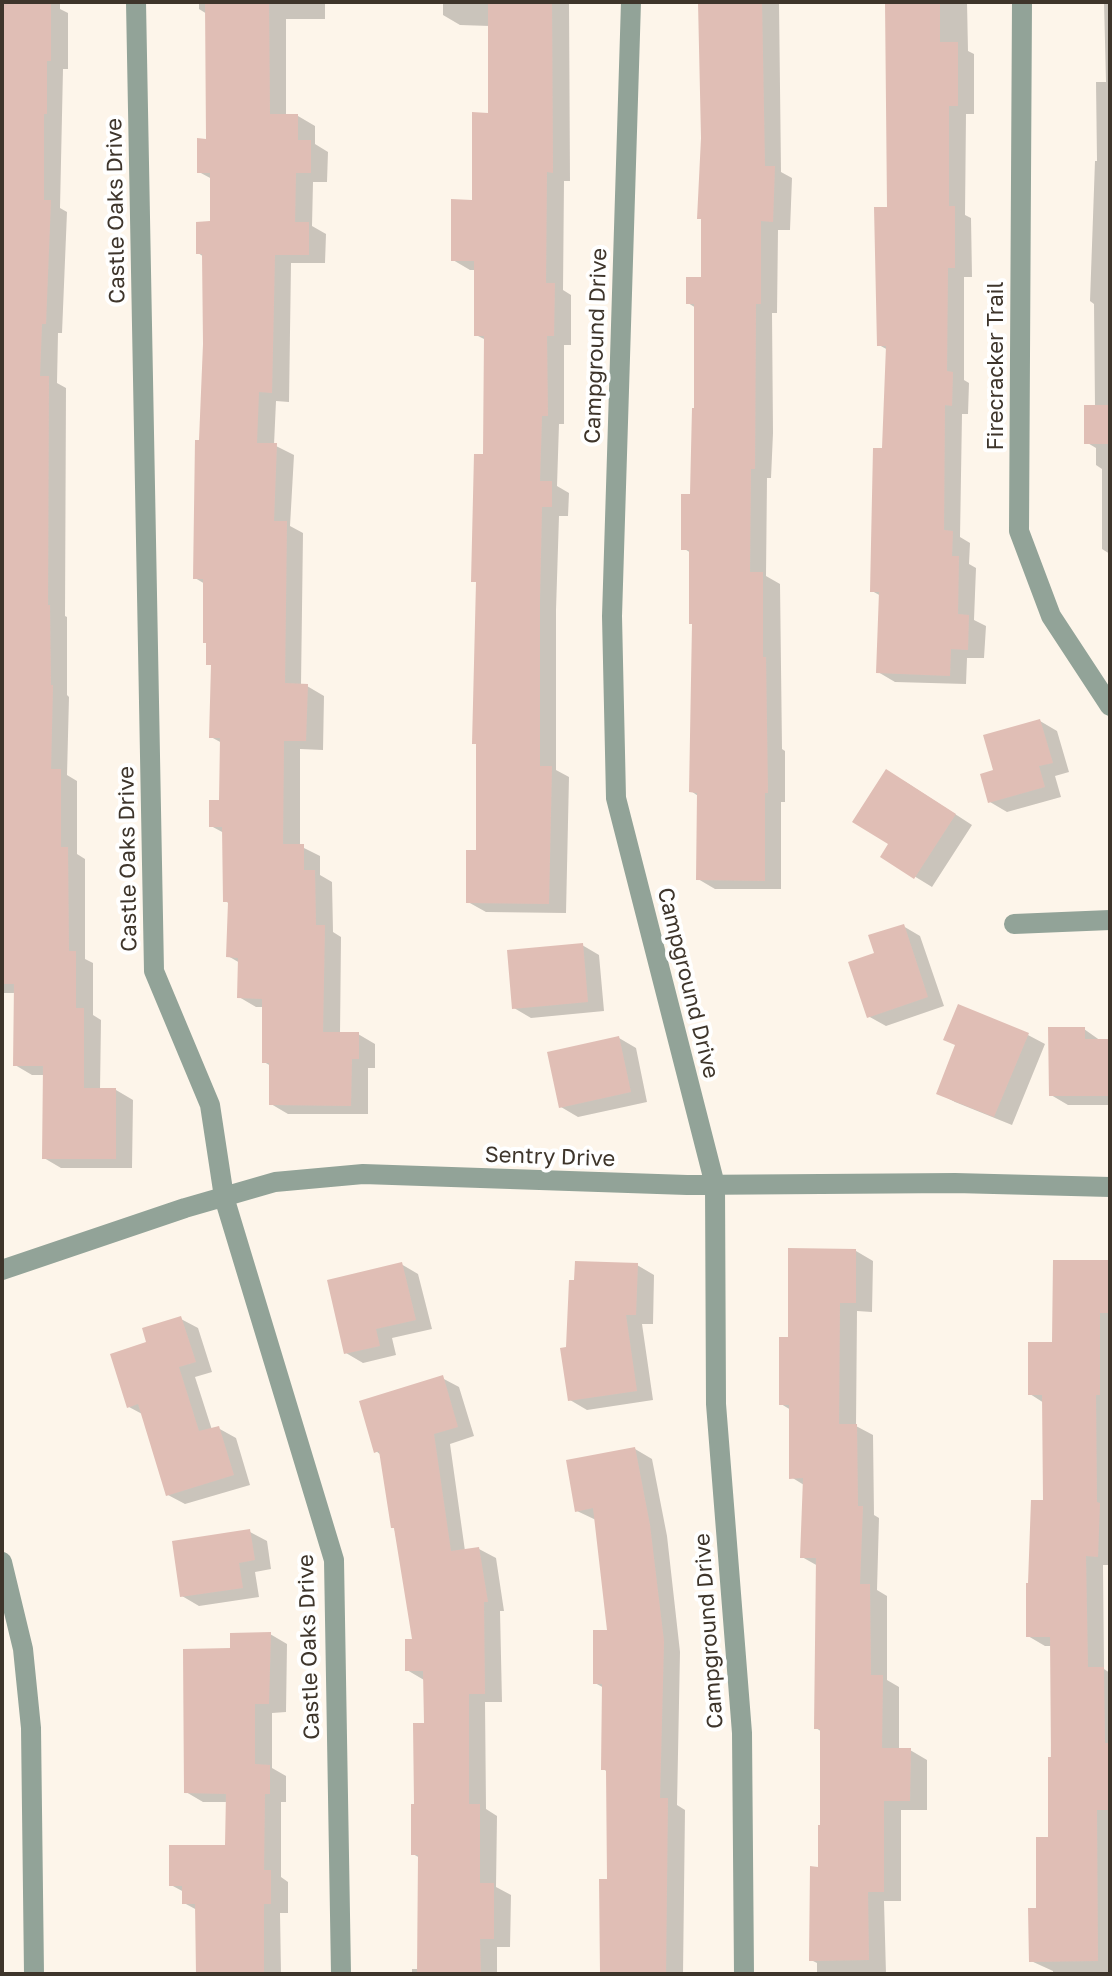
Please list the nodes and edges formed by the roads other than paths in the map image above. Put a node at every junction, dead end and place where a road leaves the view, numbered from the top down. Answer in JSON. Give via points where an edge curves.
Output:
{"nodes":[{"id":1,"x":136,"y":2,"type":"edge"},
{"id":2,"x":631,"y":2,"type":"edge"},
{"id":3,"x":1022,"y":2,"type":"edge"},
{"id":4,"x":1110,"y":706,"type":"edge"},
{"id":5,"x":1110,"y":920,"type":"edge"},
{"id":6,"x":1014,"y":924,"type":"dead end"},
{"id":7,"x":715,"y":1185,"type":"junction"},
{"id":8,"x":1110,"y":1187,"type":"edge"},
{"id":9,"x":224,"y":1197,"type":"junction"},
{"id":10,"x":2,"y":1270,"type":"edge"},
{"id":11,"x":2,"y":1562,"type":"edge"},
{"id":12,"x":34,"y":1974,"type":"edge"},
{"id":13,"x":341,"y":1974,"type":"edge"},
{"id":14,"x":744,"y":1974,"type":"edge"}],
"edges":[{"from":1,"to":9,"type":"street","name":"Castle Oaks Drive","via":[[154,971],[210,1105]]},
{"from":2,"to":7,"type":"street","name":"Campground Drive","via":[[612,616],[616,798]]},
{"from":3,"to":4,"type":"street","name":"Firecracker Trail","via":[[1019,531],[1051,616]]},
{"from":5,"to":6,"type":"street"},
{"from":7,"to":8,"type":"street","name":"Sentry Drive"},
{"from":7,"to":9,"type":"street","name":"Sentry Drive","via":[[363,1174],[275,1182]]},
{"from":7,"to":14,"type":"street","name":"Campground Drive","via":[[716,1404],[742,1733]]},
{"from":9,"to":10,"type":"street","name":"Sentry Drive"},
{"from":9,"to":13,"type":"street","name":"Castle Oaks Drive","via":[[334,1560]]},
{"from":11,"to":12,"type":"street","via":[[23,1649],[31,1728]]}]}
